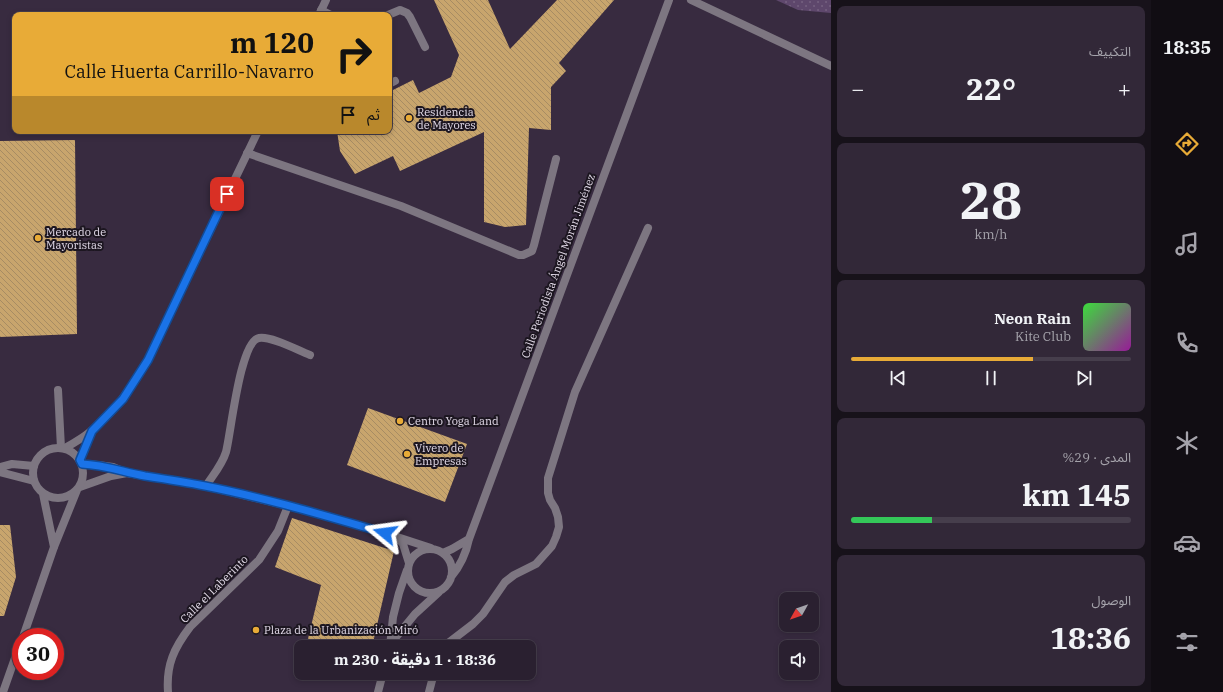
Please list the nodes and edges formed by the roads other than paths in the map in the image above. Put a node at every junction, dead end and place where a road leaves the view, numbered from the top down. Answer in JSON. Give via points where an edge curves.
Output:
{"nodes":[{"id":1,"x":326,"y":0,"type":"edge"},
{"id":2,"x":669,"y":0,"type":"edge"},
{"id":3,"x":691,"y":0,"type":"edge"},
{"id":4,"x":320,"y":12,"type":"edge"},
{"id":5,"x":392,"y":13,"type":"edge"},
{"id":6,"x":425,"y":47,"type":"dead end"},
{"id":7,"x":831,"y":66,"type":"edge"},
{"id":8,"x":256,"y":134,"type":"edge"},
{"id":9,"x":247,"y":153,"type":"junction"},
{"id":10,"x":556,"y":159,"type":"dead end"},
{"id":11,"x":648,"y":228,"type":"dead end"},
{"id":12,"x":310,"y":355,"type":"dead end"},
{"id":13,"x":58,"y":390,"type":"dead end"},
{"id":14,"x":92,"y":431,"type":"junction"},
{"id":15,"x":63,"y":448,"type":"junction"},
{"id":16,"x":81,"y":462,"type":"junction"},
{"id":17,"x":0,"y":466,"type":"edge"},
{"id":18,"x":34,"y":466,"type":"junction"},
{"id":19,"x":0,"y":472,"type":"edge"},
{"id":20,"x":127,"y":473,"type":"junction"},
{"id":21,"x":34,"y":481,"type":"junction"},
{"id":22,"x":206,"y":486,"type":"junction"},
{"id":23,"x":79,"y":488,"type":"junction"},
{"id":24,"x":44,"y":494,"type":"junction"},
{"id":25,"x":288,"y":506,"type":"junction"},
{"id":26,"x":397,"y":536,"type":"junction"},
{"id":27,"x":469,"y":539,"type":"junction"},
{"id":28,"x":54,"y":547,"type":"junction"},
{"id":29,"x":431,"y":548,"type":"junction"},
{"id":30,"x":443,"y":553,"type":"junction"},
{"id":31,"x":408,"y":566,"type":"junction"},
{"id":32,"x":452,"y":577,"type":"junction"},
{"id":33,"x":443,"y":589,"type":"junction"},
{"id":34,"x":25,"y":628,"type":"edge"},
{"id":35,"x":391,"y":640,"type":"edge"},
{"id":36,"x":395,"y":640,"type":"edge"},
{"id":37,"x":452,"y":640,"type":"edge"},
{"id":38,"x":12,"y":666,"type":"edge"},
{"id":39,"x":381,"y":680,"type":"edge"},
{"id":40,"x":432,"y":680,"type":"edge"},
{"id":41,"x":3,"y":692,"type":"edge"},
{"id":42,"x":168,"y":692,"type":"edge"},
{"id":43,"x":378,"y":692,"type":"edge"},
{"id":44,"x":429,"y":692,"type":"edge"}],
"edges":[{"from":1,"to":4,"type":"street"},
{"from":2,"to":27,"type":"street","name":"Calle Periodista Ángel Morán Jiménez"},
{"from":3,"to":7,"type":"street"},
{"from":5,"to":6,"type":"street","via":[[400,10],[407,13]]},
{"from":8,"to":9,"type":"street"},
{"from":9,"to":10,"type":"street","via":[[396,204],[523,255],[532,251]]},
{"from":9,"to":14,"type":"street","via":[[148,360],[123,399]]},
{"from":11,"to":37,"type":"street","via":[[576,392],[548,478],[548,493],[558,517],[559,527],[552,546],[536,564],[505,582],[478,619]]},
{"from":12,"to":22,"type":"street","via":[[269,337],[253,340],[248,348],[238,384],[226,451],[221,464]]},
{"from":13,"to":15,"type":"street"},
{"from":14,"to":15,"type":"street"},
{"from":14,"to":16,"type":"street"},
{"from":15,"to":16,"type":"street","via":[[74,453]]},
{"from":15,"to":18,"type":"street","via":[[47,450],[41,454]]},
{"from":16,"to":20,"type":"street"},
{"from":16,"to":23,"type":"street","via":[[84,476]]},
{"from":17,"to":18,"type":"street"},
{"from":18,"to":21,"type":"street"},
{"from":19,"to":21,"type":"street"},
{"from":20,"to":22,"type":"street"},
{"from":20,"to":23,"type":"street","via":[[100,479]]},
{"from":21,"to":24,"type":"street"},
{"from":22,"to":25,"type":"street"},
{"from":23,"to":24,"type":"street","via":[[70,496],[61,498],[52,498]]},
{"from":23,"to":28,"type":"street"},
{"from":24,"to":28,"type":"street"},
{"from":25,"to":26,"type":"street"},
{"from":25,"to":42,"type":"street","name":"Calle el Laberinto","via":[[278,531],[259,560],[190,627],[180,640],[168,669]]},
{"from":26,"to":29,"type":"street"},
{"from":26,"to":31,"type":"street","via":[[403,544]]},
{"from":27,"to":30,"type":"street"},
{"from":27,"to":32,"type":"street","name":"Calle Periodista Ángel Morán Jiménez","via":[[463,559]]},
{"from":28,"to":34,"type":"street"},
{"from":29,"to":30,"type":"street"},
{"from":29,"to":31,"type":"street","via":[[418,552]]},
{"from":30,"to":32,"type":"street","via":[[451,564]]},
{"from":31,"to":33,"type":"street","via":[[408,576],[416,588],[430,593]]},
{"from":31,"to":35,"type":"street","via":[[393,617]]},
{"from":32,"to":33,"type":"street"},
{"from":33,"to":36,"type":"street","via":[[415,614]]},
{"from":38,"to":41,"type":"street"},
{"from":39,"to":43,"type":"street"},
{"from":40,"to":44,"type":"street"}]}
